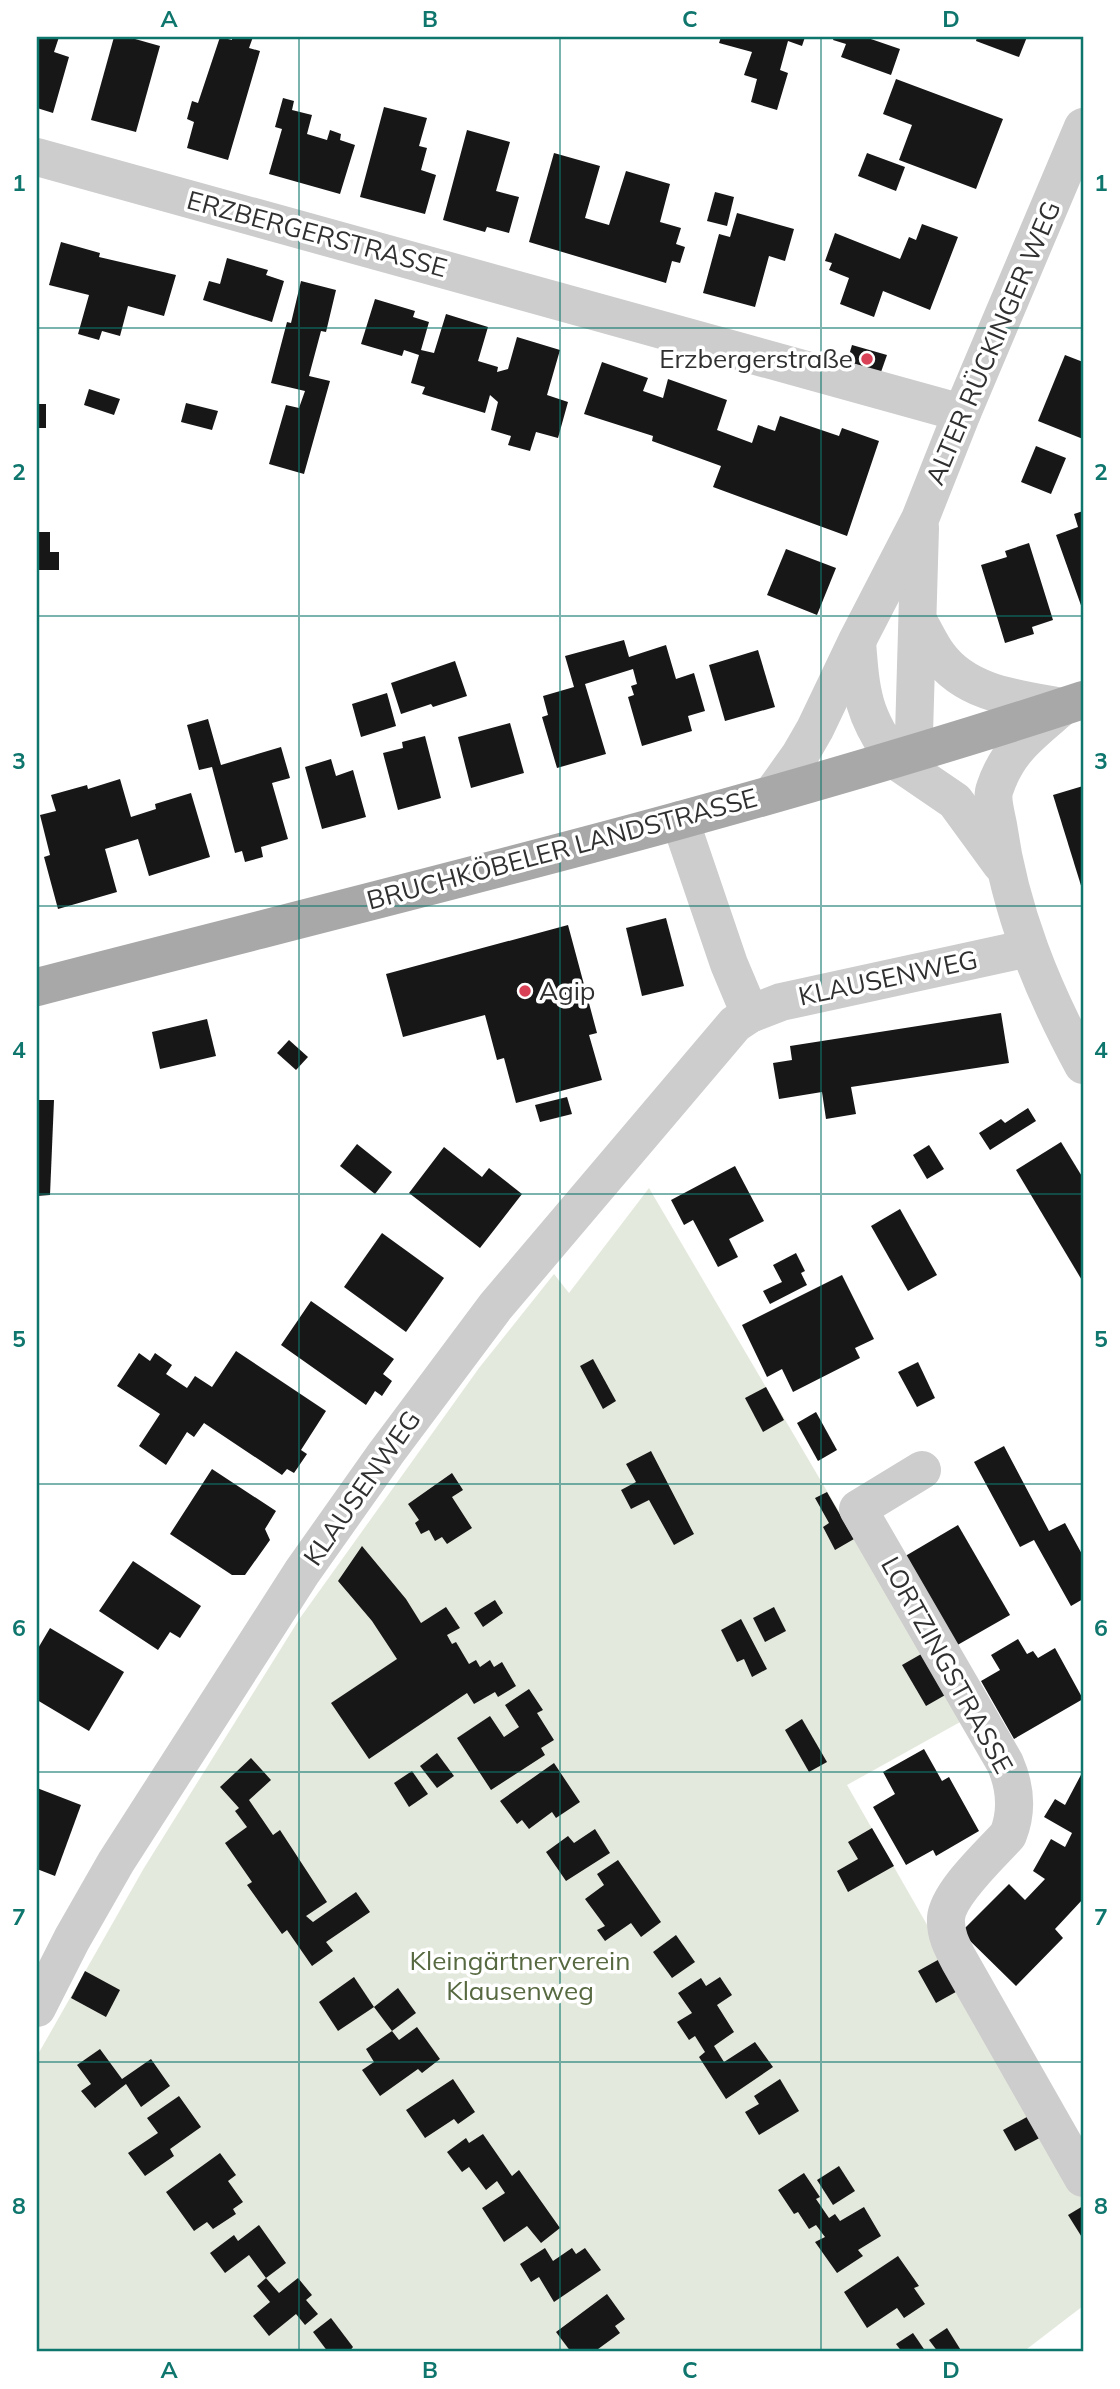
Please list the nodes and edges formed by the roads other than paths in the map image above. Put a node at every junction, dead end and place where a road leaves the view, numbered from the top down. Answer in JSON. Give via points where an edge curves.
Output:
{"nodes":[{"id":1,"x":1083,"y":127,"type":"edge"},
{"id":2,"x":37,"y":157,"type":"edge"},
{"id":3,"x":962,"y":413,"type":"junction"},
{"id":4,"x":920,"y":519,"type":"junction"},
{"id":5,"x":918,"y":621,"type":"junction"},
{"id":6,"x":857,"y":641,"type":"junction"},
{"id":7,"x":1073,"y":704,"type":"edge"},
{"id":8,"x":894,"y":760,"type":"junction"},
{"id":9,"x":773,"y":793,"type":"junction"},
{"id":10,"x":680,"y":820,"type":"junction"},
{"id":11,"x":1004,"y":869,"type":"junction"},
{"id":12,"x":1029,"y":948,"type":"junction"},
{"id":13,"x":37,"y":987,"type":"edge"},
{"id":14,"x":750,"y":1014,"type":"junction"},
{"id":15,"x":1083,"y":1065,"type":"edge"},
{"id":16,"x":922,"y":1471,"type":"dead end"},
{"id":17,"x":37,"y":2008,"type":"edge"},
{"id":18,"x":1083,"y":2178,"type":"edge"}],
"edges":[{"from":1,"to":3,"type":"street","name":"ALTER RÜCKINGER WEG"},
{"from":2,"to":3,"type":"street","name":"ERZBERGERSTRASSE"},
{"from":3,"to":4,"type":"street","name":"ALTER RÜCKINGER WEG"},
{"from":4,"to":5,"type":"street","name":"ALTER RÜCKINGER WEG"},
{"from":4,"to":6,"type":"street","name":"ALTER RÜCKINGER WEG"},
{"from":5,"to":7,"type":"street","via":[[939,656],[976,686],[999,695]]},
{"from":5,"to":8,"type":"street","name":"ALTER RÜCKINGER WEG","via":[[914,734],[906,751]]},
{"from":6,"to":8,"type":"street","via":[[867,717]]},
{"from":6,"to":9,"type":"street","name":"ALTER RÜCKINGER WEG","via":[[816,729]]},
{"from":7,"to":8,"type":"main road","name":"BRUCHKÖBELER LANDSTRASSE"},
{"from":7,"to":11,"type":"street","via":[[1012,751],[993,791]]},
{"from":8,"to":9,"type":"main road","name":"BRUCHKÖBELER LANDSTRASSE"},
{"from":8,"to":11,"type":"street","via":[[955,801]]},
{"from":9,"to":10,"type":"main road","name":"BRUCHKÖBELER LANDSTRASSE"},
{"from":10,"to":13,"type":"main road","name":"BRUCHKÖBELER LANDSTRASSE"},
{"from":10,"to":14,"type":"street"},
{"from":11,"to":12,"type":"street"},
{"from":12,"to":14,"type":"street","name":"KLAUSENWEG","via":[[781,1002]]},
{"from":12,"to":15,"type":"street"},
{"from":14,"to":17,"type":"street","name":"KLAUSENWEG","via":[[735,1024],[495,1307],[386,1453],[302,1572],[116,1862]]},
{"from":16,"to":18,"type":"street","name":"LORTZINGSTRASSE","via":[[858,1509],[1013,1783],[1008,1835],[956,1894],[948,1908],[947,1932]]}]}
